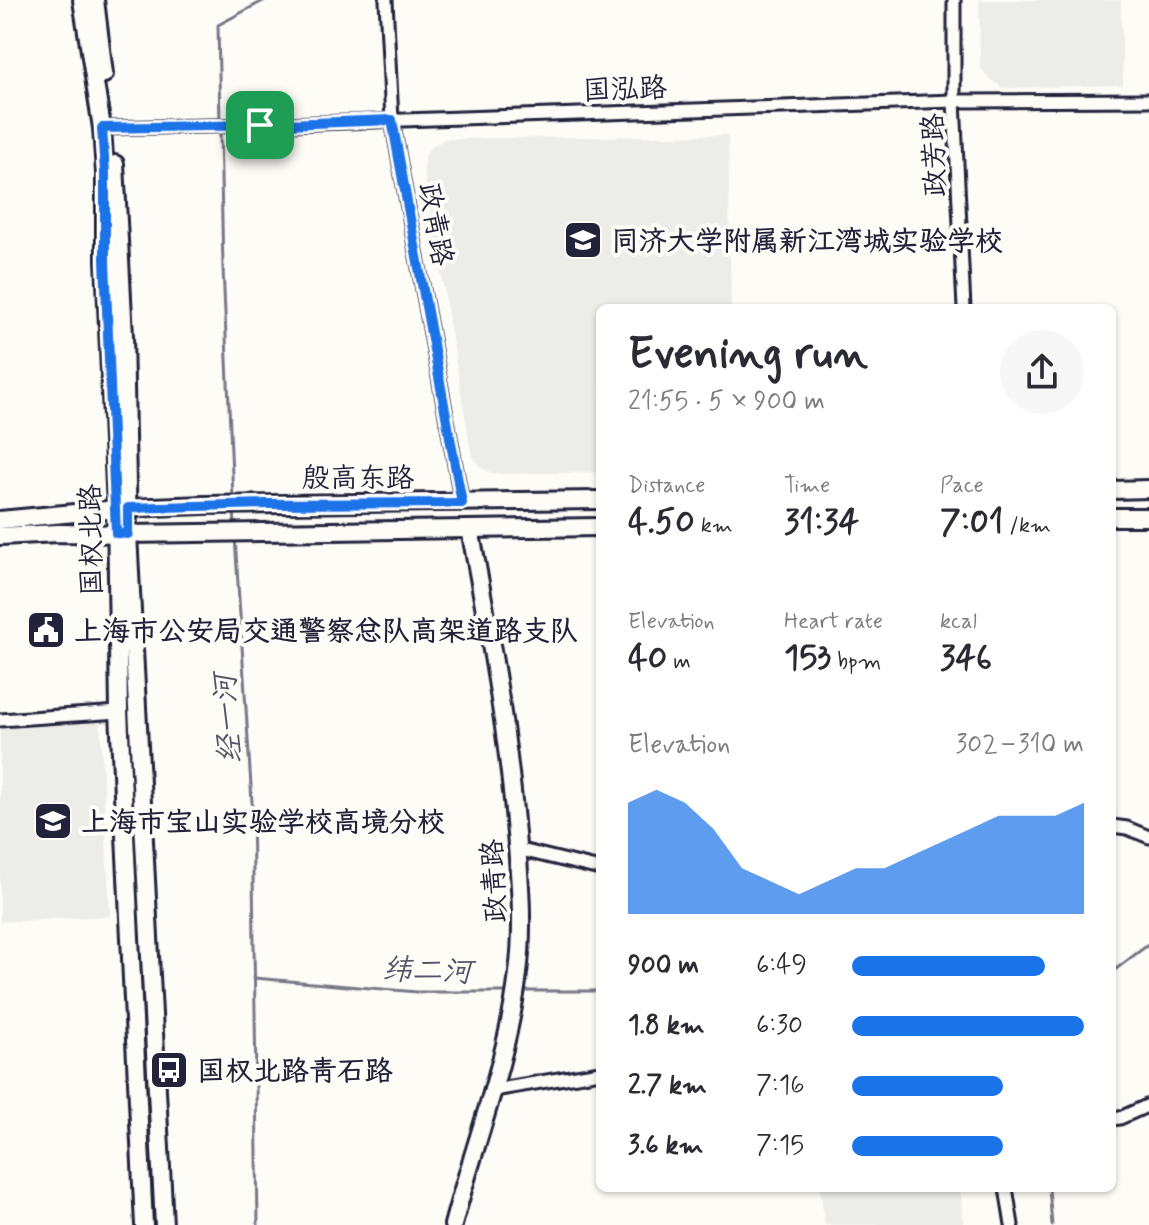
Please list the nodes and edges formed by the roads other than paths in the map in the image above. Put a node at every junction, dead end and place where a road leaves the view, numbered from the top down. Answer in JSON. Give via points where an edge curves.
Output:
{"nodes":[{"id":1,"x":82,"y":0,"type":"edge"},
{"id":2,"x":95,"y":0,"type":"edge"},
{"id":3,"x":386,"y":0,"type":"edge"},
{"id":4,"x":954,"y":0,"type":"edge"},
{"id":5,"x":1149,"y":100,"type":"edge"},
{"id":6,"x":954,"y":101,"type":"junction"},
{"id":7,"x":392,"y":120,"type":"junction"},
{"id":8,"x":107,"y":127,"type":"junction"},
{"id":9,"x":964,"y":304,"type":"edge"},
{"id":10,"x":1149,"y":489,"type":"edge"},
{"id":11,"x":1116,"y":490,"type":"edge"},
{"id":12,"x":596,"y":500,"type":"edge"},
{"id":13,"x":462,"y":503,"type":"junction"},
{"id":14,"x":122,"y":508,"type":"junction"},
{"id":15,"x":1116,"y":517,"type":"edge"},
{"id":16,"x":1149,"y":517,"type":"edge"},
{"id":17,"x":0,"y":520,"type":"edge"},
{"id":18,"x":596,"y":527,"type":"edge"},
{"id":19,"x":470,"y":529,"type":"junction"},
{"id":20,"x":122,"y":534,"type":"junction"},
{"id":21,"x":0,"y":536,"type":"edge"},
{"id":22,"x":119,"y":712,"type":"junction"},
{"id":23,"x":0,"y":720,"type":"edge"},
{"id":24,"x":1116,"y":827,"type":"edge"},
{"id":25,"x":1149,"y":837,"type":"edge"},
{"id":26,"x":517,"y":849,"type":"junction"},
{"id":27,"x":596,"y":868,"type":"edge"},
{"id":28,"x":596,"y":1073,"type":"edge"},
{"id":29,"x":494,"y":1090,"type":"junction"},
{"id":30,"x":1149,"y":1105,"type":"edge"},
{"id":31,"x":1116,"y":1118,"type":"edge"},
{"id":32,"x":1007,"y":1192,"type":"edge"},
{"id":33,"x":144,"y":1225,"type":"edge"},
{"id":34,"x":164,"y":1225,"type":"edge"},
{"id":35,"x":453,"y":1225,"type":"edge"},
{"id":36,"x":1012,"y":1225,"type":"edge"}],
"edges":[{"from":1,"to":8,"type":"main road","name":"国权北路"},
{"from":2,"to":8,"type":"main road","name":"国权北路"},
{"from":3,"to":7,"type":"street","name":"政青路"},
{"from":4,"to":6,"type":"street","name":"政芳路"},
{"from":5,"to":6,"type":"street","name":"国泓路"},
{"from":6,"to":7,"type":"street","name":"国泓路"},
{"from":6,"to":9,"type":"street","name":"政芳路"},
{"from":7,"to":8,"type":"street","name":"国泓路"},
{"from":7,"to":13,"type":"street","name":"政青路"},
{"from":8,"to":14,"type":"main road","name":"国权北路","via":[[124,336]]},
{"from":10,"to":11,"type":"main road"},
{"from":12,"to":13,"type":"main road","name":"殷高东路"},
{"from":13,"to":14,"type":"main road","name":"殷高东路"},
{"from":14,"to":17,"type":"main road","name":"殷高东路"},
{"from":14,"to":20,"type":"main road","name":"国权北路"},
{"from":15,"to":16,"type":"main road"},
{"from":18,"to":19,"type":"main road","name":"殷高东路"},
{"from":19,"to":20,"type":"main road","name":"殷高东路"},
{"from":19,"to":26,"type":"main road","name":"政青路","via":[[511,774]]},
{"from":20,"to":21,"type":"main road","name":"殷高东路"},
{"from":20,"to":22,"type":"main road","name":"国权北路"},
{"from":20,"to":34,"type":"main road","name":"国权北路"},
{"from":22,"to":23,"type":"street"},
{"from":22,"to":33,"type":"main road","name":"国权北路"},
{"from":24,"to":25,"type":"street"},
{"from":26,"to":27,"type":"street"},
{"from":26,"to":29,"type":"main road","name":"政青路","via":[[522,930],[518,976]]},
{"from":28,"to":29,"type":"street"},
{"from":29,"to":35,"type":"main road","name":"政青路"},
{"from":30,"to":31,"type":"street"},
{"from":32,"to":36,"type":"street"}]}
